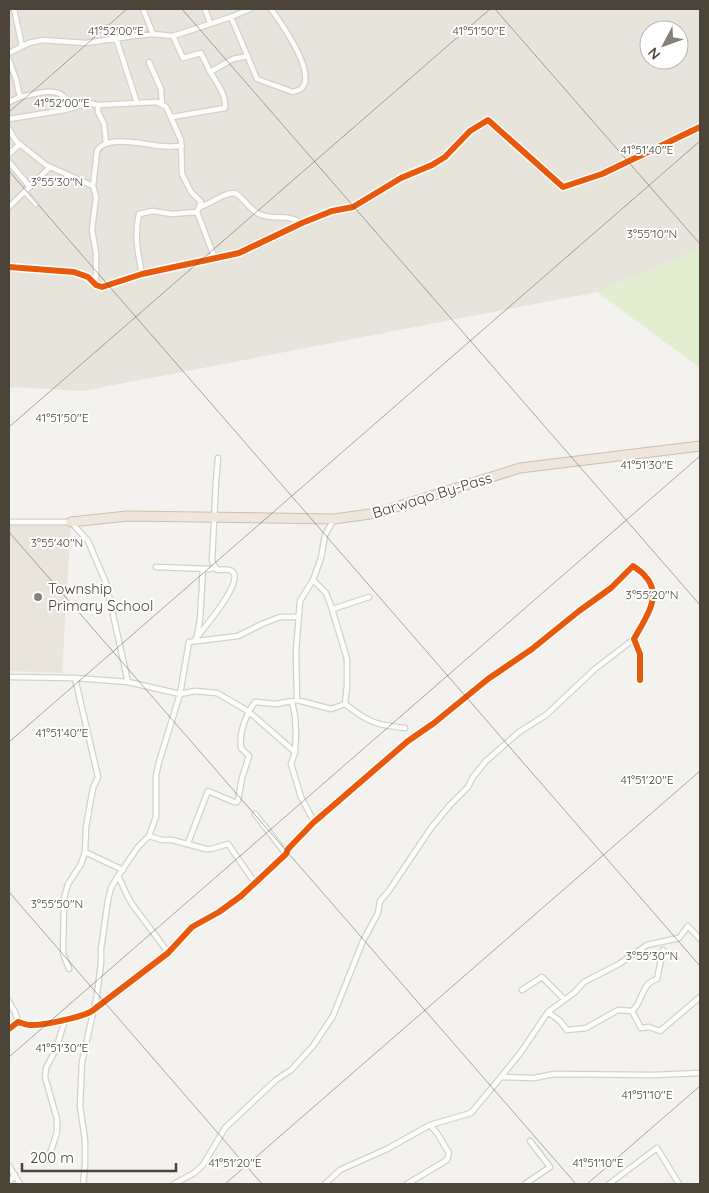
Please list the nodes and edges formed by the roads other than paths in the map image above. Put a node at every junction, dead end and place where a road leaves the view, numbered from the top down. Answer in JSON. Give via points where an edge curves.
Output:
{"nodes":[{"id":1,"x":14,"y":9,"type":"edge"},
{"id":2,"x":143,"y":9,"type":"edge"},
{"id":3,"x":205,"y":9,"type":"edge"},
{"id":4,"x":250,"y":9,"type":"edge"},
{"id":5,"x":271,"y":9,"type":"edge"},
{"id":6,"x":231,"y":18,"type":"junction"},
{"id":7,"x":210,"y":24,"type":"junction"},
{"id":8,"x":153,"y":34,"type":"junction"},
{"id":9,"x":173,"y":36,"type":"junction"},
{"id":10,"x":116,"y":38,"type":"junction"},
{"id":11,"x":22,"y":46,"type":"junction"},
{"id":12,"x":9,"y":53,"type":"edge"},
{"id":13,"x":248,"y":56,"type":"junction"},
{"id":14,"x":9,"y":60,"type":"edge"},
{"id":15,"x":149,"y":62,"type":"dead end"},
{"id":16,"x":210,"y":72,"type":"junction"},
{"id":17,"x":20,"y":97,"type":"junction"},
{"id":18,"x":9,"y":102,"type":"edge"},
{"id":19,"x":137,"y":102,"type":"junction"},
{"id":20,"x":162,"y":104,"type":"junction"},
{"id":21,"x":98,"y":105,"type":"junction"},
{"id":22,"x":64,"y":110,"type":"junction"},
{"id":23,"x":172,"y":117,"type":"junction"},
{"id":24,"x":9,"y":119,"type":"edge"},
{"id":25,"x":700,"y":127,"type":"edge"},
{"id":26,"x":9,"y":129,"type":"edge"},
{"id":27,"x":106,"y":143,"type":"junction"},
{"id":28,"x":20,"y":144,"type":"junction"},
{"id":29,"x":182,"y":146,"type":"junction"},
{"id":30,"x":9,"y":154,"type":"edge"},
{"id":31,"x":9,"y":162,"type":"edge"},
{"id":32,"x":50,"y":167,"type":"junction"},
{"id":33,"x":92,"y":186,"type":"junction"},
{"id":34,"x":30,"y":187,"type":"junction"},
{"id":35,"x":25,"y":192,"type":"junction"},
{"id":36,"x":36,"y":204,"type":"dead end"},
{"id":37,"x":9,"y":207,"type":"edge"},
{"id":38,"x":199,"y":210,"type":"junction"},
{"id":39,"x":302,"y":223,"type":"junction"},
{"id":40,"x":215,"y":259,"type":"junction"},
{"id":41,"x":9,"y":267,"type":"edge"},
{"id":42,"x":142,"y":274,"type":"junction"},
{"id":43,"x":96,"y":285,"type":"junction"},
{"id":44,"x":700,"y":446,"type":"edge"},
{"id":45,"x":218,"y":458,"type":"dead end"},
{"id":46,"x":214,"y":517,"type":"junction"},
{"id":47,"x":334,"y":519,"type":"junction"},
{"id":48,"x":9,"y":522,"type":"edge"},
{"id":49,"x":71,"y":522,"type":"junction"},
{"id":50,"x":156,"y":566,"type":"dead end"},
{"id":51,"x":214,"y":568,"type":"junction"},
{"id":52,"x":203,"y":569,"type":"junction"},
{"id":53,"x":313,"y":580,"type":"junction"},
{"id":54,"x":369,"y":597,"type":"dead end"},
{"id":55,"x":332,"y":610,"type":"junction"},
{"id":56,"x":298,"y":617,"type":"junction"},
{"id":57,"x":195,"y":639,"type":"junction"},
{"id":58,"x":634,"y":639,"type":"junction"},
{"id":59,"x":9,"y":677,"type":"edge"},
{"id":60,"x":75,"y":678,"type":"junction"},
{"id":61,"x":640,"y":680,"type":"dead end"},
{"id":62,"x":128,"y":682,"type":"junction"},
{"id":63,"x":180,"y":694,"type":"junction"},
{"id":64,"x":295,"y":701,"type":"junction"},
{"id":65,"x":345,"y":704,"type":"junction"},
{"id":66,"x":248,"y":711,"type":"junction"},
{"id":67,"x":405,"y":728,"type":"dead end"},
{"id":68,"x":294,"y":752,"type":"junction"},
{"id":69,"x":255,"y":814,"type":"dead end"},
{"id":70,"x":313,"y":823,"type":"junction"},
{"id":71,"x":149,"y":836,"type":"junction"},
{"id":72,"x":188,"y":843,"type":"junction"},
{"id":73,"x":85,"y":852,"type":"junction"},
{"id":74,"x":286,"y":854,"type":"junction"},
{"id":75,"x":123,"y":870,"type":"junction"},
{"id":76,"x":118,"y":876,"type":"junction"},
{"id":77,"x":255,"y":883,"type":"junction"},
{"id":78,"x":700,"y":939,"type":"edge"},
{"id":79,"x":664,"y":950,"type":"dead end"},
{"id":80,"x":168,"y":953,"type":"junction"},
{"id":81,"x":70,"y":969,"type":"dead end"},
{"id":82,"x":522,"y":990,"type":"dead end"},
{"id":83,"x":700,"y":997,"type":"edge"},
{"id":84,"x":564,"y":999,"type":"junction"},
{"id":85,"x":9,"y":1002,"type":"edge"},
{"id":86,"x":632,"y":1011,"type":"junction"},
{"id":87,"x":92,"y":1012,"type":"junction"},
{"id":88,"x":548,"y":1012,"type":"junction"},
{"id":89,"x":65,"y":1020,"type":"junction"},
{"id":90,"x":18,"y":1022,"type":"junction"},
{"id":91,"x":9,"y":1029,"type":"edge"},
{"id":92,"x":700,"y":1073,"type":"edge"},
{"id":93,"x":501,"y":1077,"type":"junction"},
{"id":94,"x":430,"y":1126,"type":"junction"},
{"id":95,"x":530,"y":1140,"type":"dead end"},
{"id":96,"x":50,"y":1154,"type":"dead end"},
{"id":97,"x":9,"y":1166,"type":"edge"},
{"id":98,"x":15,"y":1176,"type":"junction"},
{"id":99,"x":9,"y":1182,"type":"edge"},
{"id":100,"x":20,"y":1184,"type":"edge"},
{"id":101,"x":83,"y":1184,"type":"edge"},
{"id":102,"x":174,"y":1184,"type":"edge"},
{"id":103,"x":325,"y":1184,"type":"edge"},
{"id":104,"x":407,"y":1184,"type":"edge"},
{"id":105,"x":525,"y":1184,"type":"edge"},
{"id":106,"x":610,"y":1184,"type":"edge"},
{"id":107,"x":679,"y":1184,"type":"edge"}],
"edges":[{"from":1,"to":11,"type":"street"},
{"from":2,"to":8,"type":"street"},
{"from":3,"to":7,"type":"street"},
{"from":4,"to":6,"type":"street"},
{"from":5,"to":13,"type":"street","via":[[302,61],[305,82],[301,89],[293,92],[257,79]]},
{"from":6,"to":7,"type":"street"},
{"from":6,"to":13,"type":"street"},
{"from":7,"to":9,"type":"street"},
{"from":8,"to":9,"type":"street"},
{"from":8,"to":10,"type":"street"},
{"from":9,"to":16,"type":"street","via":[[182,58],[201,54]]},
{"from":10,"to":11,"type":"street","via":[[86,43],[42,40]]},
{"from":10,"to":19,"type":"street"},
{"from":11,"to":12,"type":"street"},
{"from":13,"to":16,"type":"street","via":[[233,59]]},
{"from":14,"to":17,"type":"street"},
{"from":15,"to":20,"type":"street","via":[[161,89]]},
{"from":16,"to":23,"type":"street","via":[[225,108]]},
{"from":17,"to":18,"type":"street"},
{"from":17,"to":22,"type":"street","via":[[43,92],[60,93],[64,97]]},
{"from":19,"to":20,"type":"street"},
{"from":19,"to":21,"type":"street"},
{"from":20,"to":23,"type":"street"},
{"from":21,"to":22,"type":"street","via":[[89,103]]},
{"from":21,"to":27,"type":"street"},
{"from":22,"to":24,"type":"street"},
{"from":23,"to":29,"type":"street"},
{"from":25,"to":39,"type":"street","via":[[602,174],[563,187],[488,120],[470,131],[445,157],[432,165],[401,178],[354,207],[332,211]]},
{"from":26,"to":28,"type":"street"},
{"from":27,"to":29,"type":"street"},
{"from":27,"to":33,"type":"street","via":[[97,151]]},
{"from":28,"to":30,"type":"street"},
{"from":28,"to":32,"type":"street"},
{"from":29,"to":38,"type":"street","via":[[182,174],[200,202]]},
{"from":31,"to":34,"type":"street"},
{"from":32,"to":33,"type":"street"},
{"from":32,"to":34,"type":"street"},
{"from":33,"to":43,"type":"street","via":[[96,197],[92,230]]},
{"from":34,"to":35,"type":"street"},
{"from":35,"to":36,"type":"street"},
{"from":35,"to":37,"type":"street"},
{"from":38,"to":39,"type":"street","via":[[225,194],[235,192],[261,215],[294,218]]},
{"from":38,"to":40,"type":"street"},
{"from":38,"to":42,"type":"street","via":[[178,214],[153,211],[139,214],[136,243]]},
{"from":39,"to":40,"type":"street","via":[[239,253]]},
{"from":40,"to":42,"type":"street"},
{"from":41,"to":43,"type":"street","via":[[74,272],[88,277]]},
{"from":42,"to":43,"type":"street","via":[[102,287]]},
{"from":44,"to":47,"type":"highway","name":"Barwaqo By-Pass","via":[[520,468],[377,513]]},
{"from":45,"to":46,"type":"street"},
{"from":46,"to":47,"type":"highway","name":"Barwaqo By-Pass"},
{"from":46,"to":49,"type":"highway","name":"Barwaqo By-Pass","via":[[127,516]]},
{"from":46,"to":51,"type":"street"},
{"from":47,"to":53,"type":"street","via":[[325,535]]},
{"from":48,"to":49,"type":"street"},
{"from":49,"to":62,"type":"street","via":[[88,541],[106,583]]},
{"from":50,"to":52,"type":"street"},
{"from":51,"to":52,"type":"street"},
{"from":51,"to":57,"type":"street","via":[[233,572],[235,581],[228,596]]},
{"from":52,"to":57,"type":"street","via":[[200,619]]},
{"from":53,"to":55,"type":"street","via":[[326,593]]},
{"from":53,"to":56,"type":"street","via":[[300,601]]},
{"from":54,"to":55,"type":"street"},
{"from":55,"to":65,"type":"street","via":[[347,660]]},
{"from":56,"to":57,"type":"street","via":[[280,617],[238,636]]},
{"from":56,"to":64,"type":"street"},
{"from":57,"to":63,"type":"street","via":[[189,642]]},
{"from":58,"to":61,"type":"street","via":[[640,654]]},
{"from":58,"to":70,"type":"street","via":[[653,604],[653,594],[651,584],[633,566],[611,588],[408,741]]},
{"from":58,"to":102,"type":"street","via":[[595,669],[546,715],[496,750],[483,765],[431,828],[380,901],[378,913],[333,1016],[313,1046],[292,1070],[276,1080],[225,1128],[203,1165]]},
{"from":59,"to":60,"type":"street"},
{"from":60,"to":62,"type":"street"},
{"from":60,"to":73,"type":"street","via":[[98,777],[86,827]]},
{"from":62,"to":63,"type":"street"},
{"from":63,"to":66,"type":"street","via":[[195,691],[217,693]]},
{"from":63,"to":71,"type":"street","via":[[158,762],[156,817]]},
{"from":64,"to":65,"type":"street","via":[[331,709]]},
{"from":64,"to":66,"type":"street","via":[[255,702]]},
{"from":64,"to":68,"type":"street"},
{"from":65,"to":67,"type":"street","via":[[376,724]]},
{"from":66,"to":68,"type":"street"},
{"from":66,"to":72,"type":"street","via":[[240,741],[241,748],[249,756],[238,800],[234,802],[208,790]]},
{"from":68,"to":70,"type":"street","via":[[291,764],[300,797]]},
{"from":69,"to":74,"type":"street"},
{"from":70,"to":74,"type":"street"},
{"from":71,"to":72,"type":"street"},
{"from":71,"to":75,"type":"street"},
{"from":72,"to":77,"type":"street","via":[[206,849],[228,844]]},
{"from":73,"to":75,"type":"street"},
{"from":73,"to":81,"type":"street","via":[[64,898],[62,954]]},
{"from":74,"to":77,"type":"street"},
{"from":75,"to":76,"type":"street"},
{"from":76,"to":80,"type":"street","via":[[132,904]]},
{"from":76,"to":87,"type":"street","via":[[108,900]]},
{"from":77,"to":80,"type":"street","via":[[226,907],[192,926]]},
{"from":78,"to":84,"type":"street","via":[[688,926],[679,938],[647,945],[584,982]]},
{"from":79,"to":86,"type":"street","via":[[657,979],[643,990]]},
{"from":80,"to":87,"type":"street"},
{"from":82,"to":84,"type":"street","via":[[542,977]]},
{"from":83,"to":86,"type":"street","via":[[660,1030],[641,1028]]},
{"from":84,"to":88,"type":"street"},
{"from":85,"to":90,"type":"street"},
{"from":86,"to":88,"type":"street","via":[[618,1010],[586,1028],[567,1030]]},
{"from":87,"to":89,"type":"street"},
{"from":87,"to":101,"type":"street","via":[[82,1062]]},
{"from":88,"to":93,"type":"street"},
{"from":89,"to":90,"type":"street","via":[[28,1025]]},
{"from":89,"to":96,"type":"street","via":[[44,1077],[57,1119],[58,1132]]},
{"from":90,"to":91,"type":"street"},
{"from":92,"to":93,"type":"street"},
{"from":93,"to":94,"type":"street","via":[[471,1113]]},
{"from":94,"to":103,"type":"street","via":[[340,1170]]},
{"from":94,"to":104,"type":"street","via":[[444,1143],[449,1153],[447,1160]]},
{"from":95,"to":105,"type":"street","via":[[550,1166]]},
{"from":97,"to":98,"type":"street"},
{"from":98,"to":99,"type":"street"},
{"from":98,"to":100,"type":"street"},
{"from":106,"to":107,"type":"street","via":[[657,1148]]}]}
